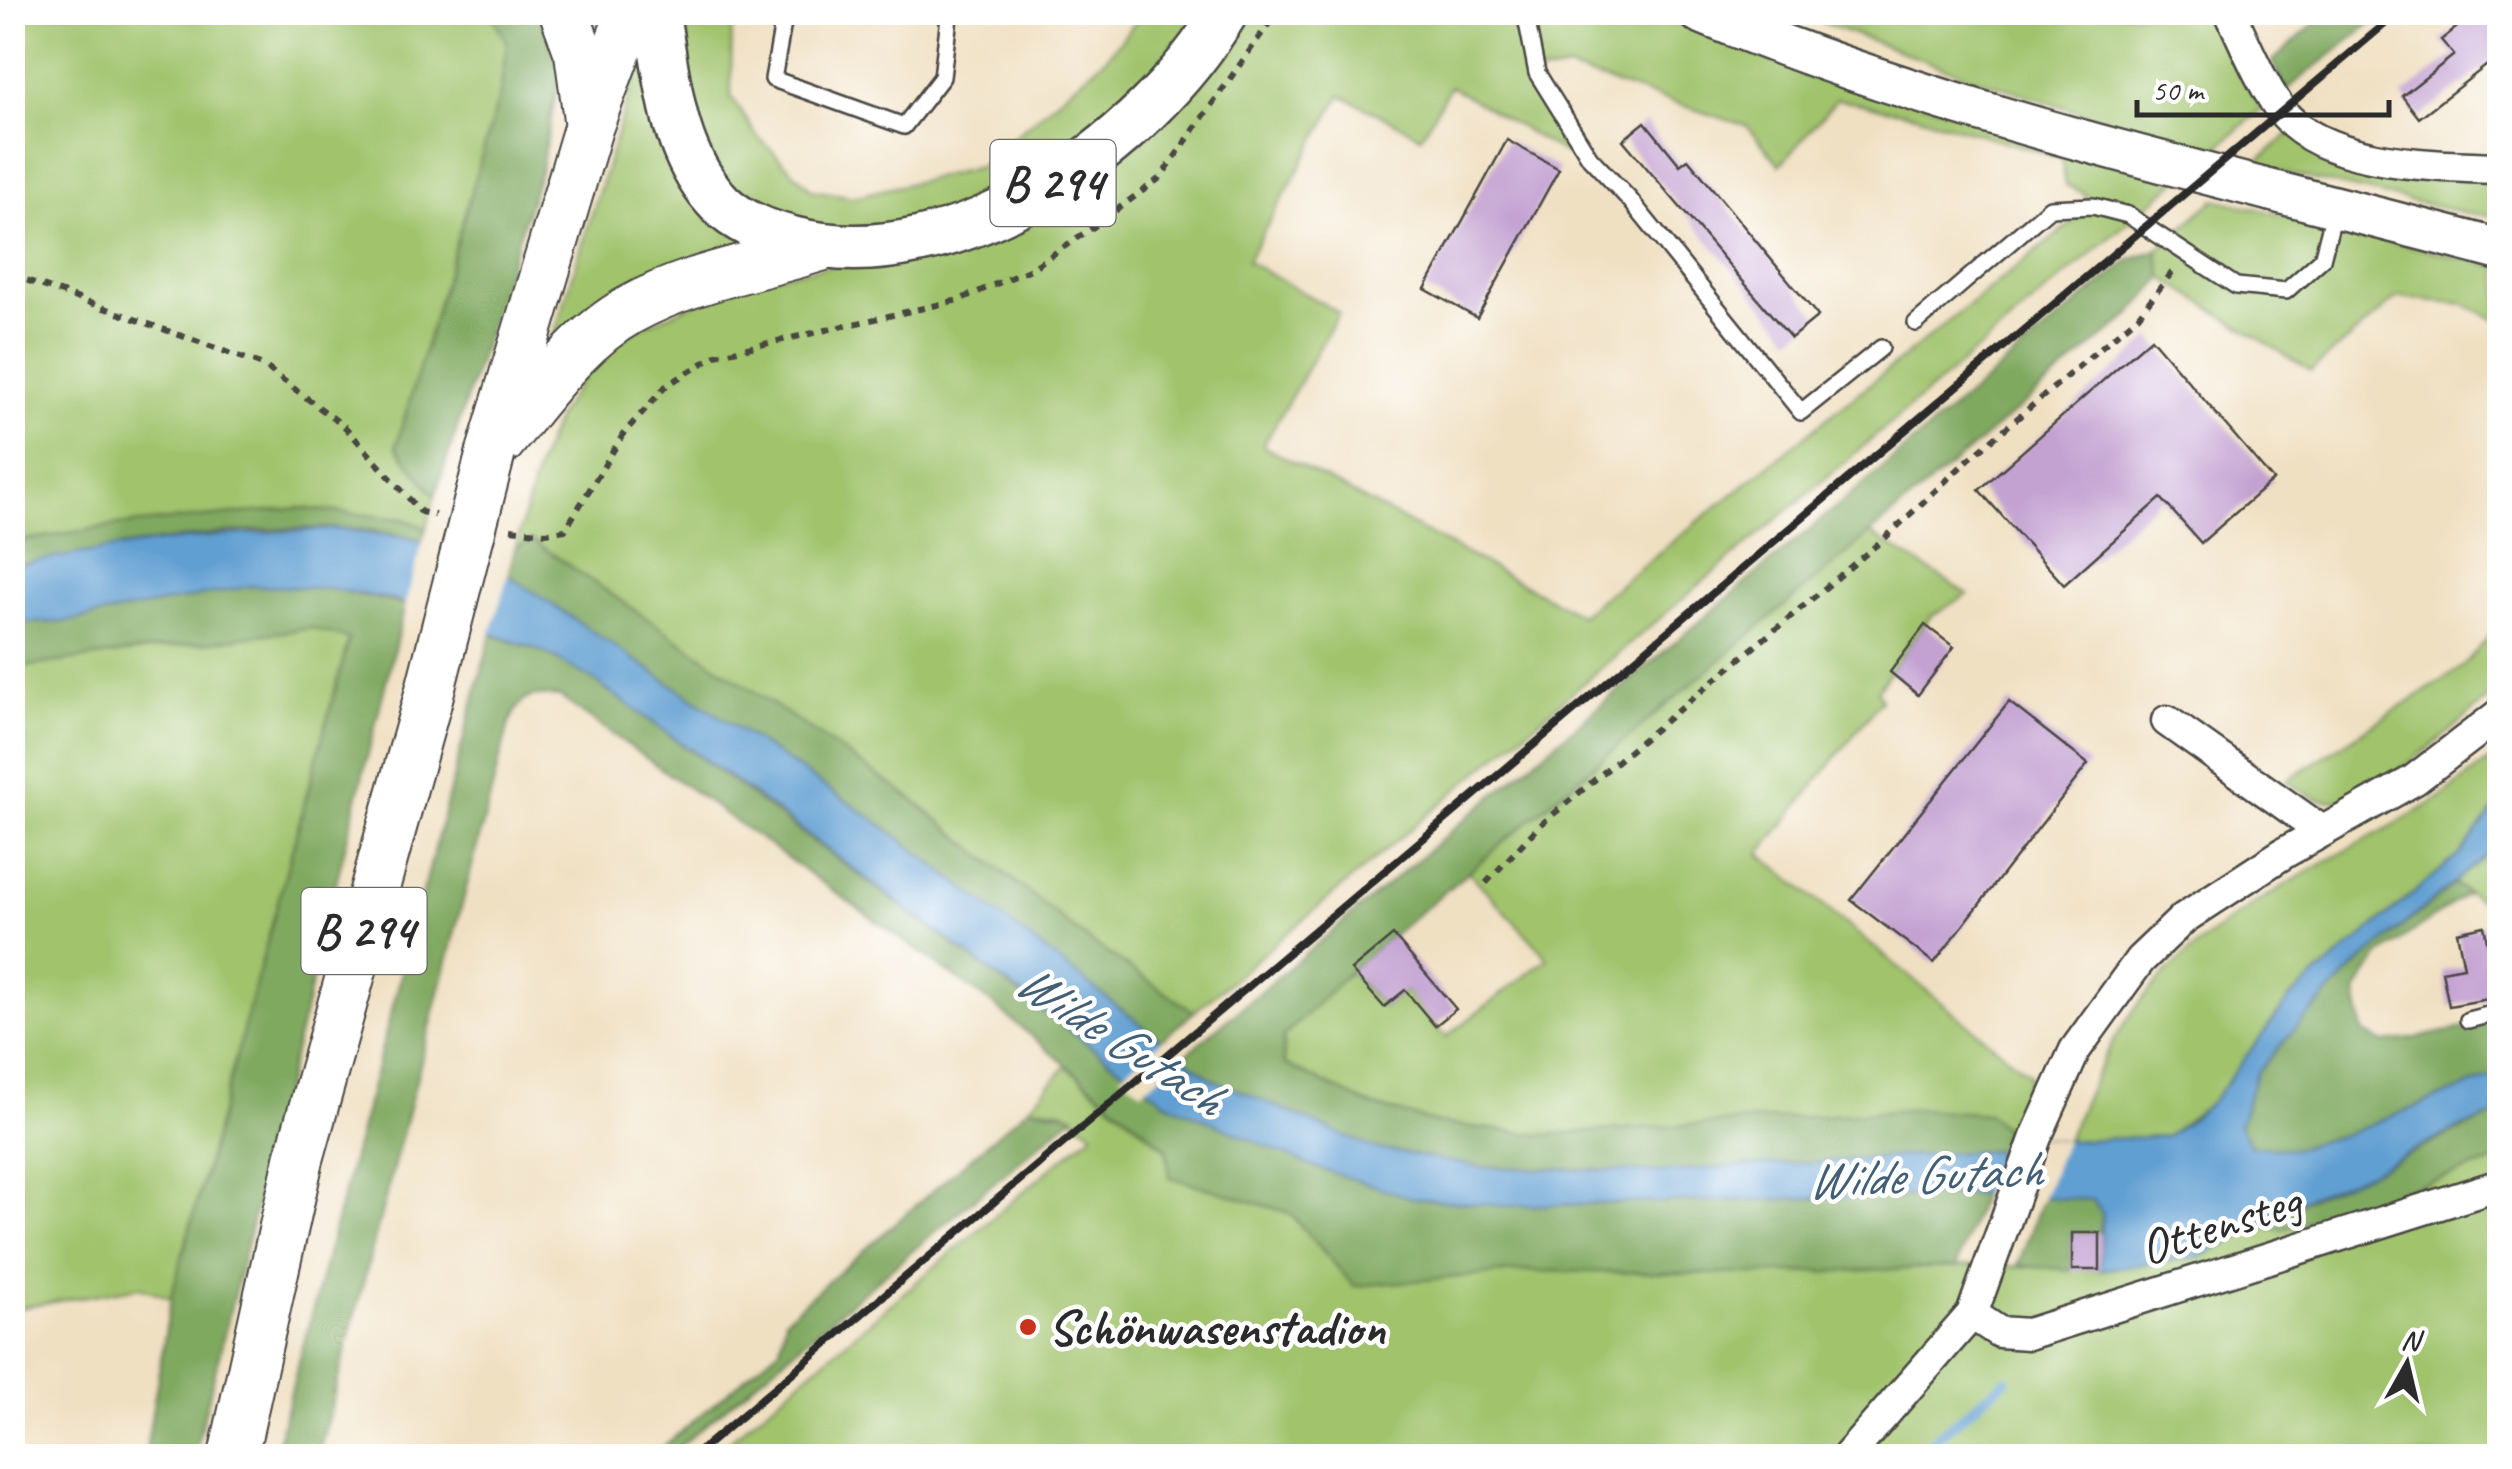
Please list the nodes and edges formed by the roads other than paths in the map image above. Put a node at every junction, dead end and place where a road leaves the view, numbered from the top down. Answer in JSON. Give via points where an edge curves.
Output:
{"nodes":[{"id":1,"x":564,"y":12,"type":"edge"},
{"id":2,"x":631,"y":12,"type":"edge"},
{"id":3,"x":656,"y":12,"type":"edge"},
{"id":4,"x":785,"y":12,"type":"edge"},
{"id":5,"x":946,"y":12,"type":"edge"},
{"id":6,"x":1225,"y":12,"type":"edge"},
{"id":7,"x":1524,"y":12,"type":"edge"},
{"id":8,"x":1699,"y":12,"type":"edge"},
{"id":9,"x":2230,"y":12,"type":"edge"},
{"id":10,"x":588,"y":128,"type":"junction"},
{"id":11,"x":2500,"y":168,"type":"edge"},
{"id":12,"x":2335,"y":209,"type":"junction"},
{"id":13,"x":820,"y":247,"type":"junction"},
{"id":14,"x":2500,"y":250,"type":"edge"},
{"id":15,"x":1916,"y":323,"type":"dead end"},
{"id":16,"x":1881,"y":348,"type":"dead end"},
{"id":17,"x":491,"y":452,"type":"junction"},
{"id":18,"x":2500,"y":714,"type":"edge"},
{"id":19,"x":2168,"y":721,"type":"dead end"},
{"id":20,"x":2322,"y":832,"type":"junction"},
{"id":21,"x":2500,"y":1012,"type":"edge"},
{"id":22,"x":2468,"y":1020,"type":"dead end"},
{"id":23,"x":2500,"y":1185,"type":"edge"},
{"id":24,"x":1972,"y":1314,"type":"junction"},
{"id":25,"x":232,"y":1456,"type":"edge"},
{"id":26,"x":1848,"y":1456,"type":"edge"}],
"edges":[{"from":1,"to":10,"type":"highway","number":"B 294","via":[[579,53]]},
{"from":2,"to":10,"type":"highway","number":"B 294"},
{"from":3,"to":13,"type":"main road","number":"B 294","via":[[676,128],[700,178],[747,223]]},
{"from":4,"to":5,"type":"lane","via":[[773,79],[904,126],[942,77]]},
{"from":6,"to":13,"type":"main road","number":"B 294","via":[[1143,115],[1038,191],[919,240]]},
{"from":7,"to":16,"type":"lane","via":[[1537,73],[1590,158],[1800,412]]},
{"from":8,"to":12,"type":"main road","via":[[2021,122]]},
{"from":9,"to":11,"type":"street","via":[[2282,112],[2308,135],[2342,150],[2422,165]]},
{"from":10,"to":17,"type":"highway","number":"B 294"},
{"from":12,"to":14,"type":"main road"},
{"from":12,"to":15,"type":"lane","via":[[2322,259],[2286,291],[2236,286],[2128,215],[2093,206],[2050,208]]},
{"from":13,"to":17,"type":"highway","number":"B 294","via":[[708,277],[626,312],[581,348]]},
{"from":17,"to":25,"type":"highway","number":"B 294","bridge":true,"via":[[299,1159]]},
{"from":18,"to":20,"type":"street","via":[[2414,780]]},
{"from":19,"to":20,"type":"street"},
{"from":20,"to":24,"type":"street","via":[[2184,918],[2140,960],[2075,1050]]},
{"from":21,"to":22,"type":"lane"},
{"from":23,"to":24,"type":"street","name":"Ottensteg","via":[[2028,1334],[1999,1332]]},
{"from":24,"to":26,"type":"street"}]}
